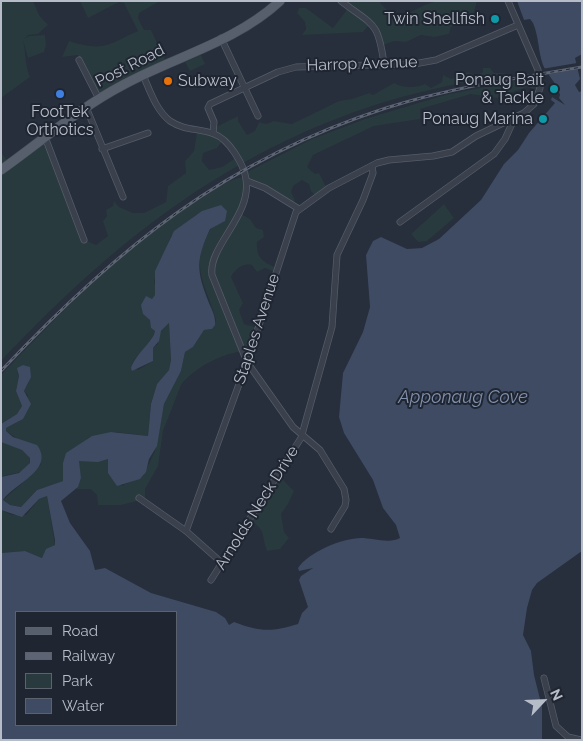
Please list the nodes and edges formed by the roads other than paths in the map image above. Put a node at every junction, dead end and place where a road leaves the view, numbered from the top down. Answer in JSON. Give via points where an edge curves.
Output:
{"nodes":[{"id":1,"x":280,"y":1,"type":"edge"},
{"id":2,"x":341,"y":1,"type":"edge"},
{"id":3,"x":508,"y":1,"type":"edge"},
{"id":4,"x":518,"y":25,"type":"junction"},
{"id":5,"x":221,"y":38,"type":"junction"},
{"id":6,"x":79,"y":60,"type":"dead end"},
{"id":7,"x":384,"y":64,"type":"junction"},
{"id":8,"x":142,"y":75,"type":"junction"},
{"id":9,"x":243,"y":88,"type":"junction"},
{"id":10,"x":99,"y":98,"type":"junction"},
{"id":11,"x":86,"y":107,"type":"junction"},
{"id":12,"x":258,"y":116,"type":"dead end"},
{"id":13,"x":515,"y":117,"type":"junction"},
{"id":14,"x":148,"y":133,"type":"dead end"},
{"id":15,"x":213,"y":133,"type":"junction"},
{"id":16,"x":46,"y":137,"type":"junction"},
{"id":17,"x":102,"y":150,"type":"junction"},
{"id":18,"x":372,"y":166,"type":"junction"},
{"id":19,"x":1,"y":170,"type":"edge"},
{"id":20,"x":247,"y":181,"type":"junction"},
{"id":21,"x":123,"y":197,"type":"dead end"},
{"id":22,"x":299,"y":209,"type":"junction"},
{"id":23,"x":400,"y":222,"type":"dead end"},
{"id":24,"x":84,"y":240,"type":"dead end"},
{"id":25,"x":247,"y":362,"type":"junction"},
{"id":26,"x":302,"y":435,"type":"junction"},
{"id":27,"x":140,"y":498,"type":"dead end"},
{"id":28,"x":331,"y":529,"type":"dead end"},
{"id":29,"x":186,"y":531,"type":"junction"},
{"id":30,"x":222,"y":563,"type":"junction"},
{"id":31,"x":211,"y":580,"type":"dead end"},
{"id":32,"x":544,"y":678,"type":"dead end"},
{"id":33,"x":581,"y":740,"type":"edge"}],
"edges":[{"from":1,"to":5,"type":"main road","name":"Post Road","via":[[270,11]]},
{"from":2,"to":7,"type":"street","via":[[377,30]]},
{"from":3,"to":4,"type":"street"},
{"from":4,"to":7,"type":"street","name":"Harrop Avenue","via":[[436,60]]},
{"from":4,"to":13,"type":"street","via":[[536,63],[540,82],[534,104]]},
{"from":5,"to":8,"type":"main road","name":"Post Road"},
{"from":5,"to":9,"type":"street"},
{"from":6,"to":10,"type":"street"},
{"from":7,"to":9,"type":"street","name":"Harrop Avenue","via":[[296,67]]},
{"from":8,"to":10,"type":"main road","name":"Post Road"},
{"from":8,"to":15,"type":"street","via":[[156,104],[170,120],[189,130]]},
{"from":9,"to":12,"type":"street"},
{"from":9,"to":15,"type":"street","name":"Harrop Avenue","via":[[210,104]]},
{"from":10,"to":11,"type":"main road","name":"Post Road"},
{"from":11,"to":16,"type":"main road","name":"Post Road"},
{"from":11,"to":17,"type":"street"},
{"from":13,"to":18,"type":"street","via":[[448,153],[389,160]]},
{"from":13,"to":23,"type":"street","via":[[494,154]]},
{"from":14,"to":17,"type":"street"},
{"from":15,"to":20,"type":"street","via":[[229,146]]},
{"from":16,"to":19,"type":"main road","name":"Post Road"},
{"from":16,"to":24,"type":"street"},
{"from":17,"to":21,"type":"street"},
{"from":18,"to":22,"type":"street","name":"Staples Avenue","via":[[329,188]]},
{"from":18,"to":26,"type":"street","name":"Arnolds Neck Drive","via":[[373,173],[337,254],[332,327]]},
{"from":20,"to":22,"type":"street"},
{"from":20,"to":25,"type":"street","via":[[242,209],[211,268]]},
{"from":22,"to":25,"type":"street","name":"Staples Avenue","via":[[291,223]]},
{"from":25,"to":26,"type":"street"},
{"from":25,"to":29,"type":"street","name":"Staples Avenue"},
{"from":26,"to":28,"type":"street","via":[[320,450],[346,492],[345,506]]},
{"from":26,"to":30,"type":"street","name":"Arnolds Neck Drive"},
{"from":27,"to":29,"type":"street"},
{"from":29,"to":30,"type":"street"},
{"from":30,"to":31,"type":"street","name":"Arnolds Neck Drive"},
{"from":32,"to":33,"type":"street","via":[[556,726],[568,737]]}]}
